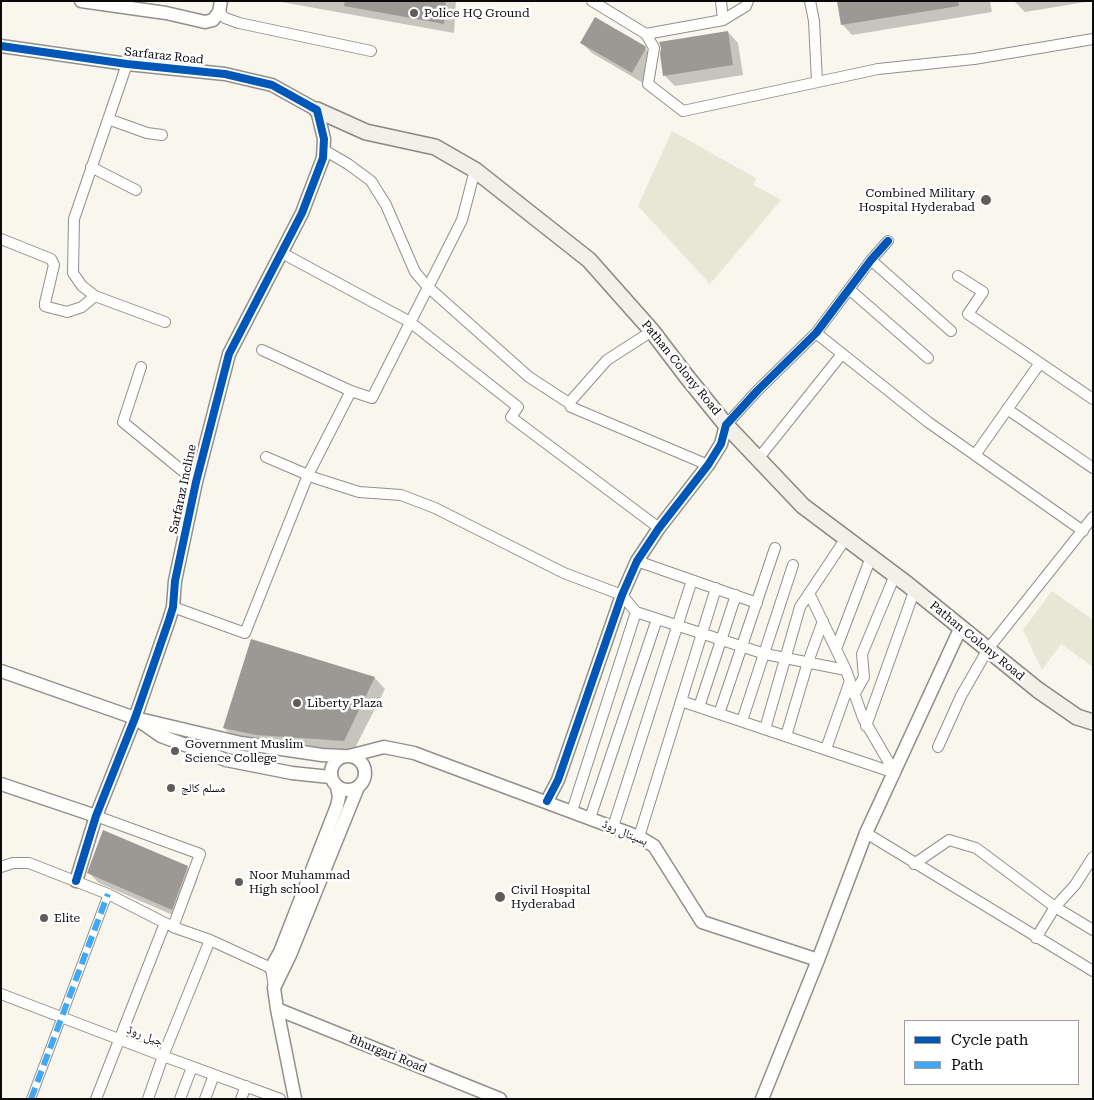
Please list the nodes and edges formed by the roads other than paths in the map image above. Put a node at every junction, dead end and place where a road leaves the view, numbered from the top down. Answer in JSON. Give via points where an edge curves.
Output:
{"nodes":[{"id":1,"x":81,"y":1,"type":"edge"},
{"id":2,"x":592,"y":1,"type":"edge"},
{"id":3,"x":721,"y":1,"type":"edge"},
{"id":4,"x":748,"y":1,"type":"edge"},
{"id":5,"x":810,"y":1,"type":"edge"},
{"id":6,"x":220,"y":7,"type":"edge"},
{"id":7,"x":723,"y":20,"type":"junction"},
{"id":8,"x":646,"y":34,"type":"junction"},
{"id":9,"x":1093,"y":39,"type":"edge"},
{"id":10,"x":1,"y":46,"type":"edge"},
{"id":11,"x":370,"y":51,"type":"dead end"},
{"id":12,"x":127,"y":64,"type":"junction"},
{"id":13,"x":817,"y":82,"type":"junction"},
{"id":14,"x":317,"y":110,"type":"junction"},
{"id":15,"x":108,"y":119,"type":"junction"},
{"id":16,"x":162,"y":135,"type":"dead end"},
{"id":17,"x":324,"y":150,"type":"junction"},
{"id":18,"x":91,"y":167,"type":"junction"},
{"id":19,"x":475,"y":170,"type":"junction"},
{"id":20,"x":136,"y":190,"type":"dead end"},
{"id":21,"x":1,"y":239,"type":"edge"},
{"id":22,"x":888,"y":241,"type":"dead end"},
{"id":23,"x":282,"y":253,"type":"junction"},
{"id":24,"x":872,"y":260,"type":"junction"},
{"id":25,"x":958,"y":276,"type":"dead end"},
{"id":26,"x":428,"y":287,"type":"junction"},
{"id":27,"x":849,"y":289,"type":"junction"},
{"id":28,"x":95,"y":296,"type":"junction"},
{"id":29,"x":165,"y":322,"type":"dead end"},
{"id":30,"x":410,"y":322,"type":"junction"},
{"id":31,"x":652,"y":330,"type":"junction"},
{"id":32,"x":951,"y":330,"type":"dead end"},
{"id":33,"x":816,"y":333,"type":"junction"},
{"id":34,"x":262,"y":350,"type":"dead end"},
{"id":35,"x":842,"y":354,"type":"junction"},
{"id":36,"x":928,"y":358,"type":"dead end"},
{"id":37,"x":1040,"y":363,"type":"junction"},
{"id":38,"x":141,"y":367,"type":"dead end"},
{"id":39,"x":351,"y":391,"type":"junction"},
{"id":40,"x":1093,"y":399,"type":"edge"},
{"id":41,"x":569,"y":403,"type":"junction"},
{"id":42,"x":1007,"y":409,"type":"junction"},
{"id":43,"x":726,"y":425,"type":"junction"},
{"id":44,"x":975,"y":455,"type":"junction"},
{"id":45,"x":266,"y":457,"type":"dead end"},
{"id":46,"x":758,"y":459,"type":"junction"},
{"id":47,"x":708,"y":465,"type":"junction"},
{"id":48,"x":1093,"y":468,"type":"edge"},
{"id":49,"x":308,"y":475,"type":"junction"},
{"id":50,"x":196,"y":482,"type":"junction"},
{"id":51,"x":1093,"y":517,"type":"edge"},
{"id":52,"x":658,"y":528,"type":"junction"},
{"id":53,"x":1083,"y":531,"type":"junction"},
{"id":54,"x":846,"y":538,"type":"junction"},
{"id":55,"x":775,"y":548,"type":"dead end"},
{"id":56,"x":871,"y":557,"type":"junction"},
{"id":57,"x":637,"y":560,"type":"junction"},
{"id":58,"x":793,"y":564,"type":"dead end"},
{"id":59,"x":895,"y":575,"type":"junction"},
{"id":60,"x":692,"y":580,"type":"junction"},
{"id":61,"x":716,"y":588,"type":"junction"},
{"id":62,"x":914,"y":589,"type":"junction"},
{"id":63,"x":809,"y":593,"type":"junction"},
{"id":64,"x":622,"y":594,"type":"junction"},
{"id":65,"x":736,"y":595,"type":"junction"},
{"id":66,"x":756,"y":603,"type":"junction"},
{"id":67,"x":173,"y":607,"type":"junction"},
{"id":68,"x":636,"y":612,"type":"junction"},
{"id":69,"x":657,"y":619,"type":"junction"},
{"id":70,"x":823,"y":621,"type":"junction"},
{"id":71,"x":678,"y":626,"type":"junction"},
{"id":72,"x":961,"y":628,"type":"junction"},
{"id":73,"x":702,"y":634,"type":"junction"},
{"id":74,"x":721,"y":640,"type":"junction"},
{"id":75,"x":742,"y":647,"type":"junction"},
{"id":76,"x":836,"y":649,"type":"junction"},
{"id":77,"x":988,"y":649,"type":"junction"},
{"id":78,"x":764,"y":654,"type":"junction"},
{"id":79,"x":785,"y":658,"type":"junction"},
{"id":80,"x":808,"y":662,"type":"junction"},
{"id":81,"x":846,"y":670,"type":"junction"},
{"id":82,"x":1,"y":671,"type":"edge"},
{"id":83,"x":850,"y":681,"type":"junction"},
{"id":84,"x":854,"y":695,"type":"junction"},
{"id":85,"x":681,"y":701,"type":"junction"},
{"id":86,"x":699,"y":707,"type":"junction"},
{"id":87,"x":719,"y":714,"type":"junction"},
{"id":88,"x":135,"y":718,"type":"junction"},
{"id":89,"x":742,"y":721,"type":"junction"},
{"id":90,"x":1093,"y":722,"type":"edge"},
{"id":91,"x":866,"y":726,"type":"junction"},
{"id":92,"x":765,"y":729,"type":"junction"},
{"id":93,"x":786,"y":736,"type":"junction"},
{"id":94,"x":938,"y":747,"type":"dead end"},
{"id":95,"x":397,"y":749,"type":"junction"},
{"id":96,"x":826,"y":749,"type":"junction"},
{"id":97,"x":346,"y":756,"type":"junction"},
{"id":98,"x":365,"y":770,"type":"junction"},
{"id":99,"x":895,"y":773,"type":"junction"},
{"id":100,"x":334,"y":782,"type":"junction"},
{"id":101,"x":1,"y":784,"type":"edge"},
{"id":102,"x":358,"y":787,"type":"junction"},
{"id":103,"x":547,"y":802,"type":"junction"},
{"id":104,"x":572,"y":811,"type":"junction"},
{"id":105,"x":96,"y":816,"type":"junction"},
{"id":106,"x":590,"y":818,"type":"junction"},
{"id":107,"x":613,"y":827,"type":"junction"},
{"id":108,"x":866,"y":833,"type":"junction"},
{"id":109,"x":638,"y":837,"type":"junction"},
{"id":110,"x":1093,"y":858,"type":"edge"},
{"id":111,"x":914,"y":864,"type":"junction"},
{"id":112,"x":1,"y":867,"type":"edge"},
{"id":113,"x":76,"y":881,"type":"junction"},
{"id":114,"x":108,"y":894,"type":"junction"},
{"id":115,"x":1055,"y":907,"type":"junction"},
{"id":116,"x":169,"y":925,"type":"junction"},
{"id":117,"x":1093,"y":930,"type":"edge"},
{"id":118,"x":1036,"y":938,"type":"junction"},
{"id":119,"x":210,"y":940,"type":"junction"},
{"id":120,"x":818,"y":960,"type":"junction"},
{"id":121,"x":271,"y":968,"type":"junction"},
{"id":122,"x":1093,"y":971,"type":"edge"},
{"id":123,"x":274,"y":988,"type":"junction"},
{"id":124,"x":1,"y":994,"type":"edge"},
{"id":125,"x":277,"y":1009,"type":"junction"},
{"id":126,"x":61,"y":1017,"type":"junction"},
{"id":127,"x":119,"y":1039,"type":"junction"},
{"id":128,"x":163,"y":1056,"type":"junction"},
{"id":129,"x":192,"y":1067,"type":"junction"},
{"id":130,"x":214,"y":1075,"type":"junction"},
{"id":131,"x":246,"y":1086,"type":"junction"},
{"id":132,"x":480,"y":1095,"type":"edge"},
{"id":133,"x":151,"y":1098,"type":"edge"},
{"id":134,"x":31,"y":1099,"type":"edge"},
{"id":135,"x":96,"y":1099,"type":"edge"},
{"id":136,"x":180,"y":1099,"type":"edge"},
{"id":137,"x":205,"y":1099,"type":"edge"},
{"id":138,"x":241,"y":1099,"type":"edge"},
{"id":139,"x":280,"y":1099,"type":"edge"},
{"id":140,"x":295,"y":1099,"type":"edge"},
{"id":141,"x":500,"y":1099,"type":"edge"},
{"id":142,"x":762,"y":1099,"type":"edge"}],
"edges":[{"from":1,"to":6,"type":"street","via":[[205,22],[214,20]]},
{"from":2,"to":8,"type":"street"},
{"from":3,"to":7,"type":"street"},
{"from":4,"to":7,"type":"street","via":[[746,6]]},
{"from":5,"to":13,"type":"street"},
{"from":6,"to":11,"type":"street","via":[[225,18],[239,23]]},
{"from":7,"to":8,"type":"street"},
{"from":8,"to":13,"type":"street","via":[[654,48],[648,84],[683,111]]},
{"from":9,"to":13,"type":"street","via":[[974,59],[878,68]]},
{"from":10,"to":12,"type":"street","name":"Sarfaraz Road"},
{"from":12,"to":14,"type":"street","name":"Sarfaraz Road","via":[[225,74],[272,85]]},
{"from":12,"to":15,"type":"street"},
{"from":14,"to":17,"type":"street","name":"Sarfaraz Incline"},
{"from":14,"to":19,"type":"main road","name":"Pathan Colony Road","via":[[366,132],[434,147]]},
{"from":15,"to":16,"type":"street"},
{"from":15,"to":18,"type":"street"},
{"from":17,"to":23,"type":"street","name":"Sarfaraz Incline","via":[[302,213]]},
{"from":17,"to":26,"type":"street","via":[[371,181],[386,205],[415,272]]},
{"from":18,"to":20,"type":"street"},
{"from":18,"to":28,"type":"street","via":[[74,219],[73,273]]},
{"from":19,"to":26,"type":"street","via":[[462,220]]},
{"from":19,"to":31,"type":"main road","name":"Pathan Colony Road","via":[[589,260]]},
{"from":21,"to":28,"type":"street","via":[[54,262],[45,303],[48,308],[67,312],[82,307]]},
{"from":22,"to":24,"type":"street"},
{"from":23,"to":30,"type":"street"},
{"from":23,"to":50,"type":"street","name":"Sarfaraz Incline","via":[[229,354]]},
{"from":24,"to":27,"type":"street"},
{"from":24,"to":32,"type":"street"},
{"from":25,"to":37,"type":"street","via":[[983,292],[968,314]]},
{"from":26,"to":30,"type":"street"},
{"from":26,"to":41,"type":"street","via":[[529,377]]},
{"from":27,"to":33,"type":"street"},
{"from":27,"to":36,"type":"street"},
{"from":28,"to":29,"type":"street"},
{"from":30,"to":39,"type":"street","via":[[372,398]]},
{"from":30,"to":52,"type":"street","via":[[518,407],[511,417]]},
{"from":31,"to":41,"type":"street","via":[[608,360]]},
{"from":31,"to":43,"type":"main road","name":"Pathan Colony Road"},
{"from":33,"to":35,"type":"street"},
{"from":33,"to":43,"type":"street"},
{"from":34,"to":39,"type":"street"},
{"from":35,"to":44,"type":"street"},
{"from":35,"to":46,"type":"street"},
{"from":37,"to":40,"type":"street"},
{"from":37,"to":42,"type":"street"},
{"from":38,"to":50,"type":"street","via":[[122,422]]},
{"from":39,"to":49,"type":"street"},
{"from":41,"to":47,"type":"street","via":[[571,407]]},
{"from":42,"to":44,"type":"street"},
{"from":42,"to":48,"type":"street"},
{"from":43,"to":46,"type":"main road","name":"Pathan Colony Road"},
{"from":43,"to":47,"type":"street","via":[[721,444]]},
{"from":44,"to":53,"type":"street"},
{"from":45,"to":49,"type":"street"},
{"from":46,"to":54,"type":"main road","name":"Pathan Colony Road","via":[[802,506]]},
{"from":47,"to":52,"type":"street"},
{"from":49,"to":64,"type":"street","via":[[359,492],[401,494],[564,573]]},
{"from":49,"to":67,"type":"street","via":[[245,633]]},
{"from":50,"to":67,"type":"street","name":"Sarfaraz Incline","via":[[175,581]]},
{"from":51,"to":53,"type":"street"},
{"from":52,"to":57,"type":"street"},
{"from":53,"to":77,"type":"street"},
{"from":54,"to":56,"type":"main road","name":"Pathan Colony Road"},
{"from":54,"to":63,"type":"street"},
{"from":55,"to":66,"type":"street"},
{"from":56,"to":59,"type":"main road","name":"Pathan Colony Road"},
{"from":56,"to":76,"type":"street"},
{"from":57,"to":60,"type":"street"},
{"from":57,"to":64,"type":"street"},
{"from":58,"to":78,"type":"street"},
{"from":59,"to":62,"type":"main road","name":"Pathan Colony Road"},
{"from":59,"to":84,"type":"street","via":[[862,654],[864,677]]},
{"from":60,"to":61,"type":"street"},
{"from":60,"to":71,"type":"street"},
{"from":61,"to":65,"type":"street"},
{"from":61,"to":73,"type":"street"},
{"from":62,"to":72,"type":"main road","name":"Pathan Colony Road"},
{"from":62,"to":91,"type":"street"},
{"from":63,"to":70,"type":"street"},
{"from":63,"to":79,"type":"street","via":[[800,607]]},
{"from":64,"to":68,"type":"street"},
{"from":64,"to":103,"type":"street","via":[[558,780]]},
{"from":65,"to":66,"type":"street"},
{"from":65,"to":74,"type":"street"},
{"from":66,"to":75,"type":"street"},
{"from":67,"to":88,"type":"street","name":"Sarfaraz Incline"},
{"from":68,"to":69,"type":"street"},
{"from":68,"to":104,"type":"street"},
{"from":69,"to":71,"type":"street"},
{"from":69,"to":106,"type":"street"},
{"from":70,"to":76,"type":"street"},
{"from":70,"to":80,"type":"street"},
{"from":71,"to":73,"type":"street"},
{"from":71,"to":107,"type":"street"},
{"from":72,"to":77,"type":"main road","name":"Pathan Colony Road"},
{"from":72,"to":99,"type":"street"},
{"from":73,"to":74,"type":"street"},
{"from":73,"to":85,"type":"street"},
{"from":74,"to":75,"type":"street"},
{"from":74,"to":86,"type":"street"},
{"from":75,"to":78,"type":"street"},
{"from":75,"to":87,"type":"street"},
{"from":76,"to":81,"type":"street"},
{"from":77,"to":90,"type":"main road","name":"Pathan Colony Road","via":[[1077,718]]},
{"from":77,"to":94,"type":"street","via":[[961,696]]},
{"from":78,"to":79,"type":"street"},
{"from":78,"to":89,"type":"street"},
{"from":79,"to":80,"type":"street"},
{"from":79,"to":92,"type":"street"},
{"from":80,"to":81,"type":"street"},
{"from":80,"to":93,"type":"street"},
{"from":81,"to":83,"type":"street"},
{"from":82,"to":88,"type":"street"},
{"from":83,"to":84,"type":"street"},
{"from":83,"to":96,"type":"street"},
{"from":84,"to":91,"type":"street"},
{"from":85,"to":86,"type":"street"},
{"from":85,"to":109,"type":"street"},
{"from":86,"to":87,"type":"street"},
{"from":87,"to":89,"type":"street"},
{"from":88,"to":97,"type":"street","name":"ہسپتال روڈ","via":[[241,743]]},
{"from":88,"to":100,"type":"street","via":[[161,736],[226,760]]},
{"from":88,"to":105,"type":"street","name":"Sarfaraz Incline"},
{"from":89,"to":92,"type":"street"},
{"from":91,"to":99,"type":"street"},
{"from":92,"to":93,"type":"street"},
{"from":93,"to":96,"type":"street"},
{"from":95,"to":97,"type":"street","name":"ہسپتال روڈ","via":[[384,747]]},
{"from":95,"to":98,"type":"street","via":[[379,753]]},
{"from":95,"to":103,"type":"street","name":"ہسپتال روڈ"},
{"from":96,"to":99,"type":"street"},
{"from":97,"to":98,"type":"street","via":[[358,759]]},
{"from":97,"to":100,"type":"street","via":[[338,758],[332,766]]},
{"from":98,"to":102,"type":"street","via":[[364,779]]},
{"from":99,"to":108,"type":"street"},
{"from":100,"to":102,"type":"street","via":[[348,791]]},
{"from":100,"to":121,"type":"street","via":[[339,801]]},
{"from":101,"to":105,"type":"street"},
{"from":102,"to":123,"type":"street"},
{"from":103,"to":104,"type":"street","name":"ہسپتال روڈ"},
{"from":104,"to":106,"type":"street","name":"ہسپتال روڈ"},
{"from":105,"to":113,"type":"street","name":"Sarfaraz Incline"},
{"from":105,"to":116,"type":"street","via":[[200,854]]},
{"from":106,"to":107,"type":"street","name":"ہسپتال روڈ"},
{"from":107,"to":109,"type":"street","name":"ہسپتال روڈ"},
{"from":108,"to":111,"type":"street"},
{"from":108,"to":120,"type":"street"},
{"from":109,"to":120,"type":"street","name":"ہسپتال روڈ","via":[[654,846],[702,922]]},
{"from":110,"to":115,"type":"street"},
{"from":111,"to":115,"type":"street","via":[[950,840],[976,848]]},
{"from":111,"to":118,"type":"street"},
{"from":112,"to":113,"type":"street","via":[[29,863]]},
{"from":113,"to":114,"type":"street"},
{"from":114,"to":116,"type":"street"},
{"from":114,"to":126,"type":"street"},
{"from":115,"to":117,"type":"street"},
{"from":115,"to":118,"type":"street"},
{"from":116,"to":119,"type":"street"},
{"from":116,"to":127,"type":"street"},
{"from":118,"to":122,"type":"street"},
{"from":119,"to":121,"type":"street"},
{"from":119,"to":128,"type":"street"},
{"from":120,"to":142,"type":"street"},
{"from":121,"to":123,"type":"street"},
{"from":123,"to":125,"type":"street"},
{"from":124,"to":126,"type":"street","name":"جیل روڈ"},
{"from":125,"to":132,"type":"street","name":"Bhurgari Road"},
{"from":125,"to":140,"type":"street"},
{"from":126,"to":127,"type":"street","name":"جیل روڈ"},
{"from":126,"to":134,"type":"street"},
{"from":127,"to":128,"type":"street","name":"جیل روڈ"},
{"from":127,"to":135,"type":"street"},
{"from":128,"to":129,"type":"street","name":"جیل روڈ"},
{"from":128,"to":133,"type":"street"},
{"from":129,"to":130,"type":"street","name":"جیل روڈ"},
{"from":129,"to":136,"type":"street"},
{"from":130,"to":131,"type":"street","name":"جیل روڈ"},
{"from":130,"to":137,"type":"street"},
{"from":131,"to":138,"type":"street"},
{"from":131,"to":139,"type":"street","name":"جیل روڈ"},
{"from":132,"to":141,"type":"street","name":"Bhurgari Road"}]}
